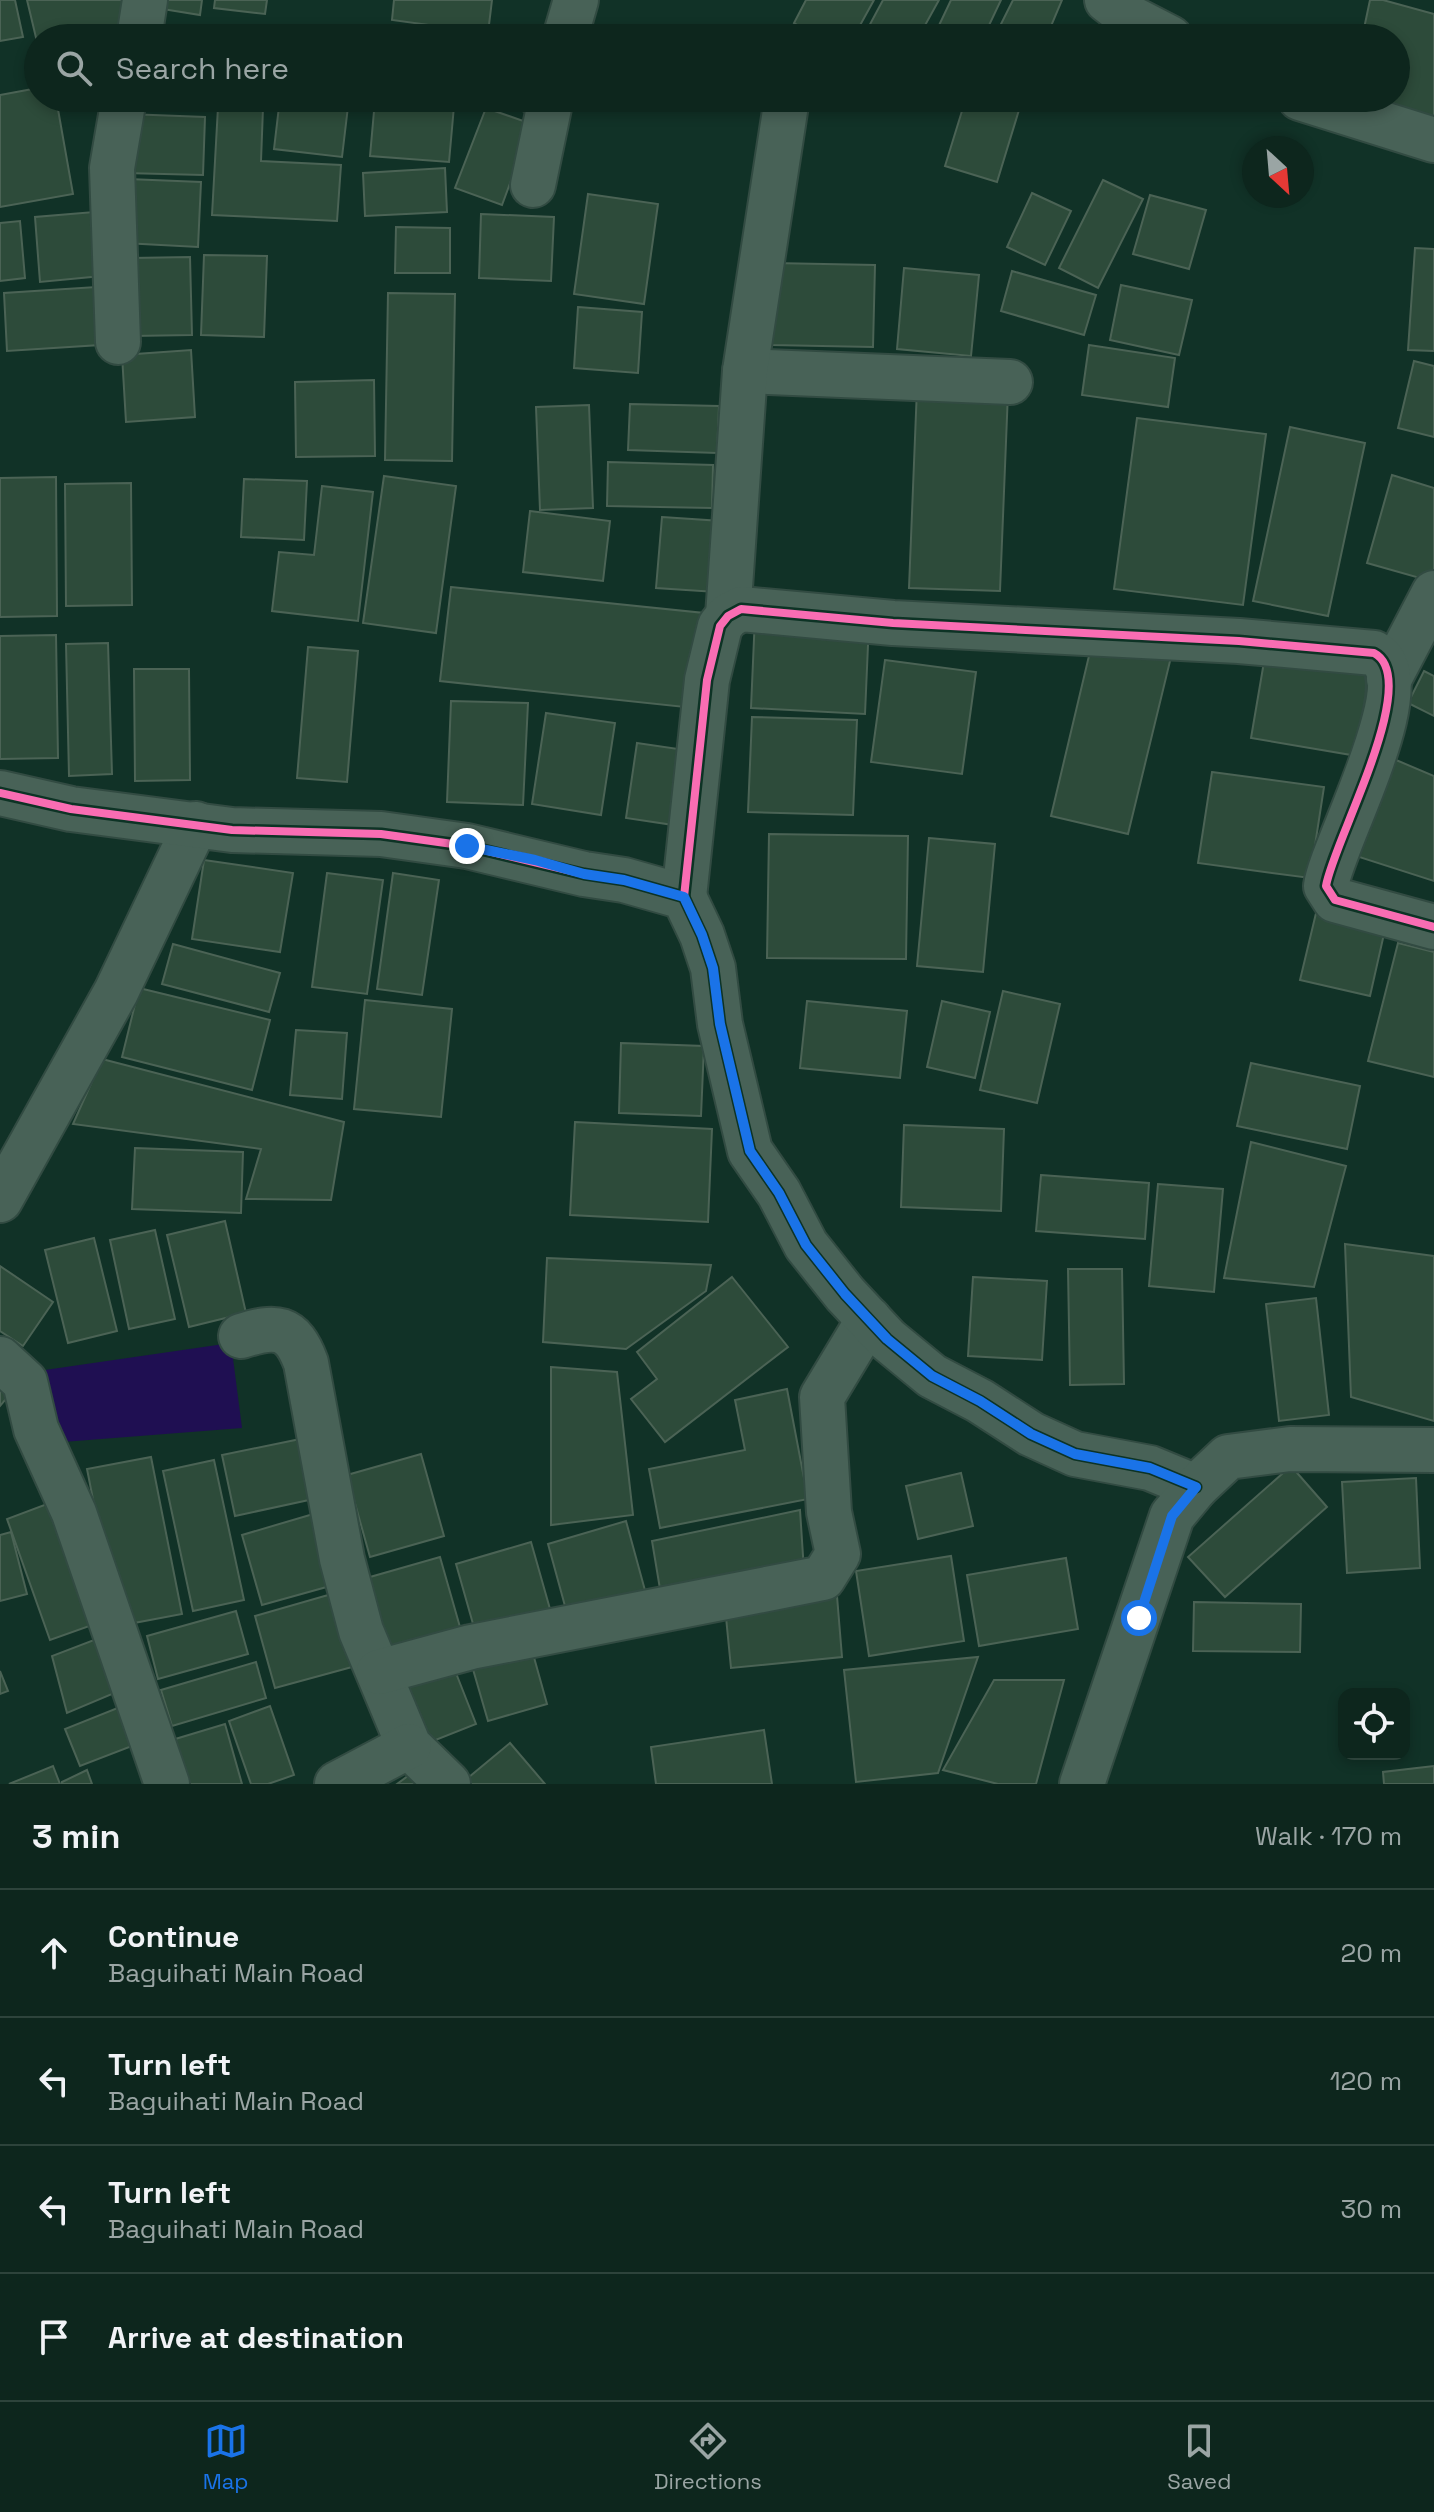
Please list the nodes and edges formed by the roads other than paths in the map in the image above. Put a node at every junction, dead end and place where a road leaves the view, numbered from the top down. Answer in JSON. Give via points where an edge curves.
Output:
{"nodes":[{"id":1,"x":145,"y":0,"type":"edge"},
{"id":2,"x":576,"y":0,"type":"edge"},
{"id":3,"x":1107,"y":0,"type":"edge"},
{"id":4,"x":141,"y":24,"type":"edge"},
{"id":5,"x":569,"y":24,"type":"edge"},
{"id":6,"x":1143,"y":24,"type":"edge"},
{"id":7,"x":122,"y":112,"type":"edge"},
{"id":8,"x":548,"y":112,"type":"edge"},
{"id":9,"x":785,"y":112,"type":"edge"},
{"id":10,"x":1345,"y":112,"type":"edge"},
{"id":11,"x":1434,"y":140,"type":"edge"},
{"id":12,"x":533,"y":185,"type":"dead end"},
{"id":13,"x":118,"y":342,"type":"dead end"},
{"id":14,"x":745,"y":371,"type":"junction"},
{"id":15,"x":1010,"y":382,"type":"dead end"},
{"id":16,"x":1434,"y":593,"type":"edge"},
{"id":17,"x":728,"y":616,"type":"junction"},
{"id":18,"x":1434,"y":644,"type":"edge"},
{"id":19,"x":1389,"y":679,"type":"junction"},
{"id":20,"x":0,"y":793,"type":"edge"},
{"id":21,"x":196,"y":824,"type":"junction"},
{"id":22,"x":684,"y":897,"type":"junction"},
{"id":23,"x":1434,"y":927,"type":"edge"},
{"id":24,"x":0,"y":1200,"type":"edge"},
{"id":25,"x":869,"y":1319,"type":"junction"},
{"id":26,"x":241,"y":1336,"type":"dead end"},
{"id":27,"x":0,"y":1359,"type":"edge"},
{"id":28,"x":1434,"y":1450,"type":"edge"},
{"id":29,"x":1196,"y":1487,"type":"junction"},
{"id":30,"x":379,"y":1672,"type":"junction"},
{"id":31,"x":409,"y":1746,"type":"junction"},
{"id":32,"x":167,"y":1784,"type":"edge"},
{"id":33,"x":337,"y":1784,"type":"edge"},
{"id":34,"x":448,"y":1784,"type":"edge"},
{"id":35,"x":1082,"y":1784,"type":"edge"}],
"edges":[{"from":1,"to":4,"type":"street"},
{"from":2,"to":5,"type":"street"},
{"from":3,"to":6,"type":"street"},
{"from":7,"to":13,"type":"street","via":[[112,168]]},
{"from":8,"to":12,"type":"street"},
{"from":9,"to":14,"type":"street"},
{"from":10,"to":11,"type":"street"},
{"from":14,"to":15,"type":"street"},
{"from":14,"to":17,"type":"street"},
{"from":16,"to":19,"type":"street"},
{"from":17,"to":19,"type":"street","via":[[741,609],[1374,653],[1387,664]]},
{"from":17,"to":22,"type":"street","via":[[720,626],[707,680]]},
{"from":18,"to":19,"type":"street"},
{"from":19,"to":23,"type":"street","via":[[1369,772],[1326,886],[1335,900]]},
{"from":20,"to":21,"type":"street","via":[[71,809]]},
{"from":21,"to":22,"type":"street","via":[[232,830],[381,834],[467,846]]},
{"from":21,"to":24,"type":"street","via":[[116,992]]},
{"from":22,"to":25,"type":"street","via":[[713,968],[720,1024],[750,1151],[806,1245]]},
{"from":25,"to":29,"type":"street","via":[[932,1376],[1031,1434],[1075,1454],[1150,1468]]},
{"from":25,"to":30,"type":"street","via":[[822,1397],[829,1512],[838,1554],[823,1578],[471,1647]]},
{"from":26,"to":30,"type":"street","via":[[267,1328],[286,1332],[299,1343],[342,1559],[361,1631]]},
{"from":27,"to":32,"type":"street","via":[[25,1382],[36,1429],[74,1513]]},
{"from":28,"to":29,"type":"street","via":[[1290,1449],[1228,1457]]},
{"from":29,"to":35,"type":"street","via":[[1172,1516]]},
{"from":30,"to":31,"type":"street"},
{"from":31,"to":33,"type":"street"},
{"from":31,"to":34,"type":"street"}]}
